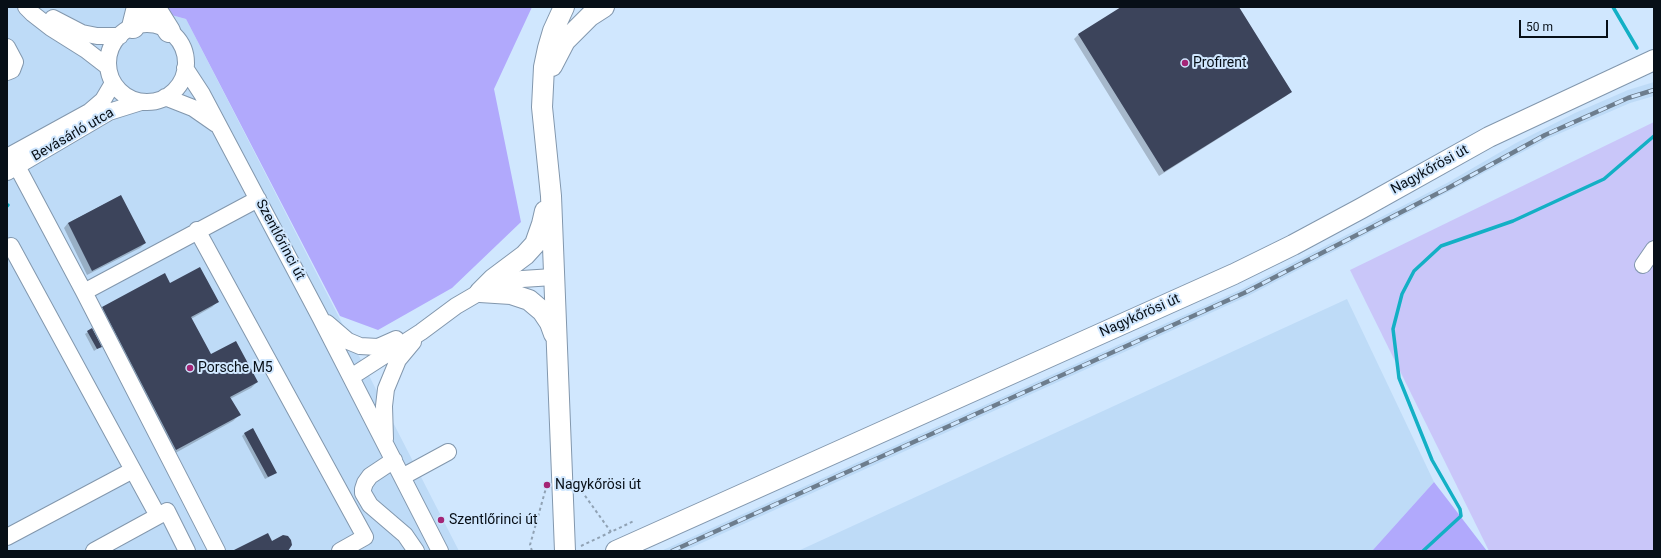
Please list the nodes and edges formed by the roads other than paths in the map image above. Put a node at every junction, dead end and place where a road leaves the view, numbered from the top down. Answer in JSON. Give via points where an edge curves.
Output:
{"nodes":[{"id":1,"x":26,"y":7,"type":"edge"},
{"id":2,"x":38,"y":7,"type":"edge"},
{"id":3,"x":154,"y":7,"type":"edge"},
{"id":4,"x":564,"y":7,"type":"edge"},
{"id":5,"x":604,"y":7,"type":"edge"},
{"id":6,"x":130,"y":23,"type":"edge"},
{"id":7,"x":169,"y":31,"type":"junction"},
{"id":8,"x":7,"y":47,"type":"edge"},
{"id":9,"x":1654,"y":60,"type":"edge"},
{"id":10,"x":108,"y":67,"type":"junction"},
{"id":11,"x":185,"y":68,"type":"junction"},
{"id":12,"x":7,"y":72,"type":"edge"},
{"id":13,"x":114,"y":83,"type":"junction"},
{"id":14,"x":543,"y":87,"type":"junction"},
{"id":15,"x":165,"y":97,"type":"junction"},
{"id":16,"x":141,"y":102,"type":"junction"},
{"id":17,"x":219,"y":126,"type":"junction"},
{"id":18,"x":10,"y":163,"type":"edge"},
{"id":19,"x":551,"y":196,"type":"junction"},
{"id":20,"x":258,"y":199,"type":"junction"},
{"id":21,"x":197,"y":230,"type":"junction"},
{"id":22,"x":7,"y":248,"type":"edge"},
{"id":23,"x":1654,"y":249,"type":"edge"},
{"id":24,"x":1643,"y":265,"type":"dead end"},
{"id":25,"x":553,"y":277,"type":"junction"},
{"id":26,"x":84,"y":292,"type":"junction"},
{"id":27,"x":480,"y":292,"type":"junction"},
{"id":28,"x":320,"y":317,"type":"junction"},
{"id":29,"x":421,"y":332,"type":"junction"},
{"id":30,"x":557,"y":344,"type":"junction"},
{"id":31,"x":351,"y":377,"type":"junction"},
{"id":32,"x":386,"y":445,"type":"junction"},
{"id":33,"x":448,"y":452,"type":"dead end"},
{"id":34,"x":394,"y":460,"type":"junction"},
{"id":35,"x":133,"y":470,"type":"junction"},
{"id":36,"x":402,"y":477,"type":"junction"},
{"id":37,"x":158,"y":516,"type":"junction"},
{"id":38,"x":7,"y":537,"type":"edge"},
{"id":39,"x":7,"y":544,"type":"edge"},
{"id":40,"x":571,"y":549,"type":"edge"},
{"id":41,"x":415,"y":550,"type":"edge"},
{"id":42,"x":11,"y":551,"type":"edge"},
{"id":43,"x":94,"y":551,"type":"edge"},
{"id":44,"x":187,"y":551,"type":"edge"},
{"id":45,"x":217,"y":551,"type":"edge"},
{"id":46,"x":340,"y":551,"type":"edge"},
{"id":47,"x":440,"y":551,"type":"edge"},
{"id":48,"x":616,"y":551,"type":"edge"}],
"edges":[{"from":1,"to":10,"type":"street","via":[[51,28]]},
{"from":2,"to":6,"type":"street","via":[[42,12],[82,33],[97,36]]},
{"from":3,"to":7,"type":"highway"},
{"from":4,"to":14,"type":"main road","via":[[548,48]]},
{"from":5,"to":14,"type":"main road","via":[[590,16],[565,41]]},
{"from":6,"to":7,"type":"street","via":[[152,25]]},
{"from":6,"to":10,"type":"street","via":[[110,50]]},
{"from":7,"to":11,"type":"street","via":[[179,41],[184,54]]},
{"from":8,"to":12,"type":"street","via":[[15,62],[12,70]]},
{"from":9,"to":48,"type":"main road","name":"Nagykőrösi út","via":[[1489,137],[1353,213],[1234,274]]},
{"from":10,"to":13,"type":"street"},
{"from":11,"to":15,"type":"street","via":[[179,85]]},
{"from":11,"to":17,"type":"street","name":"Szentlőrinci út"},
{"from":13,"to":16,"type":"street","via":[[127,96]]},
{"from":13,"to":18,"type":"street","via":[[103,100],[89,112]]},
{"from":14,"to":19,"type":"main road","via":[[542,107]]},
{"from":15,"to":16,"type":"street"},
{"from":15,"to":17,"type":"street","name":"Szentlőrinci út","via":[[193,108]]},
{"from":16,"to":18,"type":"street","name":"Bevásárló utca","via":[[109,112]]},
{"from":17,"to":20,"type":"street","name":"Szentlőrinci út"},
{"from":18,"to":26,"type":"street"},
{"from":19,"to":25,"type":"main road"},
{"from":19,"to":27,"type":"main road","via":[[535,244]]},
{"from":20,"to":21,"type":"street"},
{"from":20,"to":28,"type":"street","name":"Szentlőrinci út"},
{"from":21,"to":26,"type":"street"},
{"from":21,"to":46,"type":"street","via":[[365,537]]},
{"from":22,"to":35,"type":"street","via":[[11,246]]},
{"from":23,"to":24,"type":"street"},
{"from":25,"to":27,"type":"street","via":[[522,279]]},
{"from":25,"to":30,"type":"main road"},
{"from":26,"to":45,"type":"street"},
{"from":27,"to":29,"type":"street"},
{"from":27,"to":30,"type":"main road","via":[[511,294],[528,300],[550,323]]},
{"from":28,"to":29,"type":"street","via":[[348,341],[360,346],[378,347],[403,336]]},
{"from":28,"to":31,"type":"street","name":"Szentlőrinci út"},
{"from":29,"to":31,"type":"street"},
{"from":29,"to":32,"type":"street","via":[[398,360],[386,389]]},
{"from":30,"to":40,"type":"main road","via":[[564,523]]},
{"from":31,"to":32,"type":"street","name":"Szentlőrinci út"},
{"from":32,"to":34,"type":"street","name":"Szentlőrinci út"},
{"from":33,"to":36,"type":"street"},
{"from":34,"to":36,"type":"street","name":"Szentlőrinci út"},
{"from":34,"to":41,"type":"street","via":[[370,476],[363,493],[370,505],[405,535]]},
{"from":35,"to":37,"type":"street"},
{"from":35,"to":38,"type":"street"},
{"from":36,"to":47,"type":"street","name":"Szentlőrinci út"},
{"from":37,"to":43,"type":"street"},
{"from":37,"to":44,"type":"street","via":[[166,511]]},
{"from":39,"to":42,"type":"street"}]}
